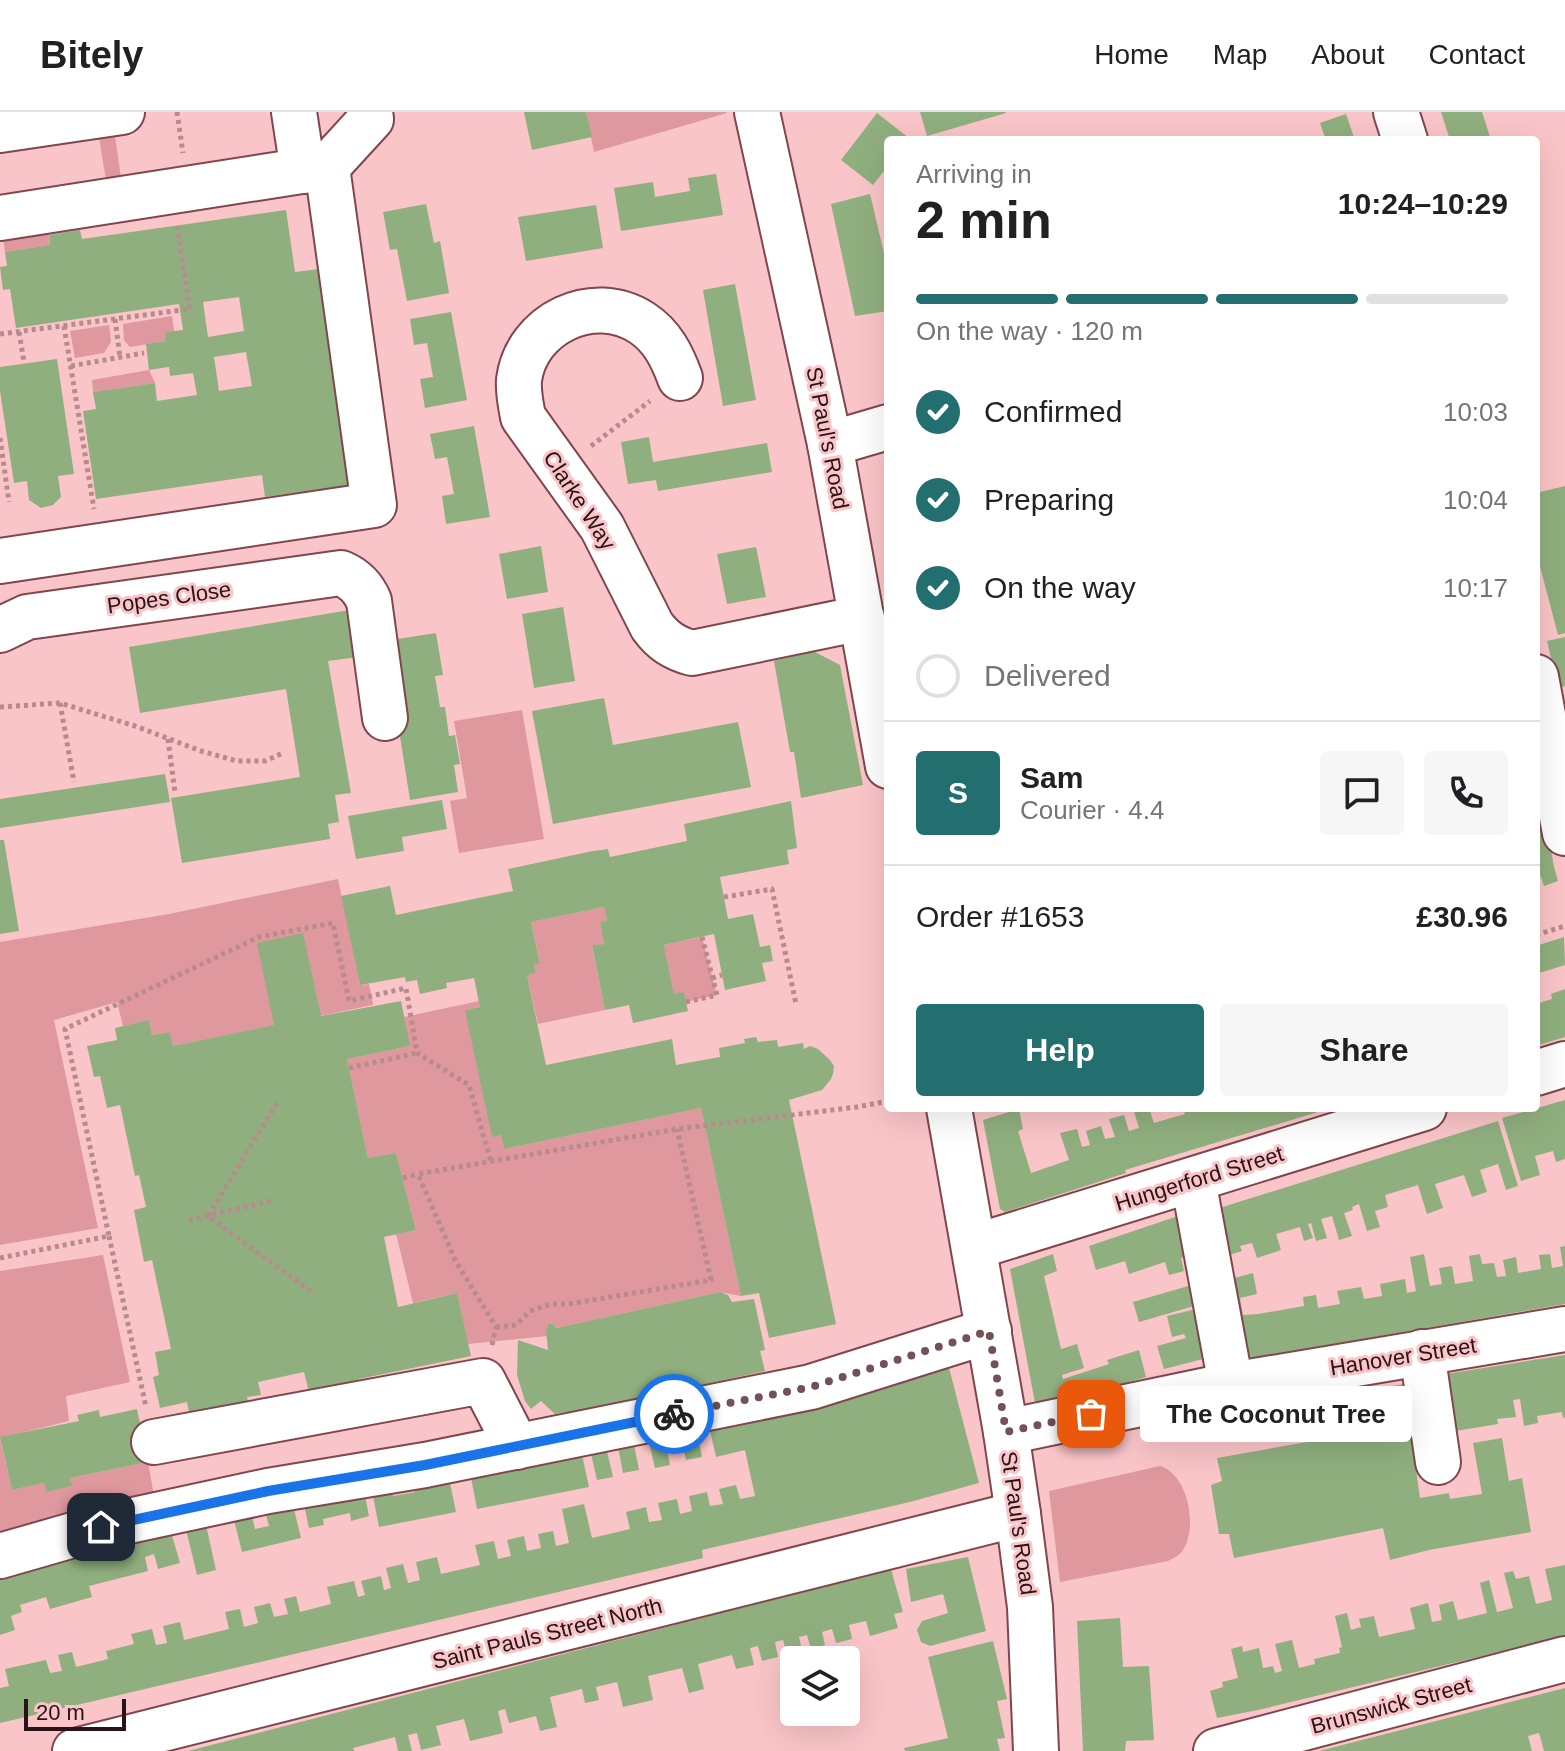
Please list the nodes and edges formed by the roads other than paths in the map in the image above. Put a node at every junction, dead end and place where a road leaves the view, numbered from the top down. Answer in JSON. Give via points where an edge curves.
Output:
{"nodes":[{"id":1,"x":2,"y":112,"type":"edge"},
{"id":2,"x":122,"y":112,"type":"edge"},
{"id":3,"x":294,"y":112,"type":"edge"},
{"id":4,"x":370,"y":112,"type":"edge"},
{"id":5,"x":757,"y":112,"type":"edge"},
{"id":6,"x":1396,"y":112,"type":"edge"},
{"id":7,"x":0,"y":119,"type":"edge"},
{"id":8,"x":0,"y":130,"type":"edge"},
{"id":9,"x":1404,"y":136,"type":"edge"},
{"id":10,"x":315,"y":169,"type":"junction"},
{"id":11,"x":0,"y":218,"type":"edge"},
{"id":12,"x":680,"y":378,"type":"road end"},
{"id":13,"x":884,"y":428,"type":"edge"},
{"id":14,"x":830,"y":444,"type":"junction"},
{"id":15,"x":0,"y":561,"type":"edge"},
{"id":16,"x":862,"y":618,"type":"junction"},
{"id":17,"x":0,"y":630,"type":"edge"},
{"id":18,"x":1540,"y":708,"type":"edge"},
{"id":19,"x":385,"y":718,"type":"dead end"},
{"id":20,"x":884,"y":734,"type":"edge"},
{"id":21,"x":1553,"y":807,"type":"edge"},
{"id":22,"x":1565,"y":1064,"type":"edge"},
{"id":23,"x":1540,"y":1072,"type":"edge"},
{"id":24,"x":950,"y":1112,"type":"edge"},
{"id":25,"x":1411,"y":1112,"type":"edge"},
{"id":26,"x":1193,"y":1180,"type":"junction"},
{"id":27,"x":974,"y":1247,"type":"junction"},
{"id":28,"x":1565,"y":1329,"type":"edge"},
{"id":29,"x":989,"y":1331,"type":"junction"},
{"id":30,"x":1422,"y":1352,"type":"junction"},
{"id":31,"x":1231,"y":1385,"type":"junction"},
{"id":32,"x":1006,"y":1432,"type":"junction"},
{"id":33,"x":154,"y":1442,"type":"road end"},
{"id":34,"x":517,"y":1447,"type":"junction"},
{"id":35,"x":1438,"y":1462,"type":"dead end"},
{"id":36,"x":1018,"y":1514,"type":"junction"},
{"id":37,"x":0,"y":1556,"type":"edge"},
{"id":38,"x":1565,"y":1659,"type":"edge"},
{"id":39,"x":75,"y":1751,"type":"edge"},
{"id":40,"x":1036,"y":1751,"type":"edge"},
{"id":41,"x":1216,"y":1751,"type":"edge"}],
"edges":[{"from":1,"to":7,"type":"street"},
{"from":2,"to":8,"type":"street"},
{"from":3,"to":10,"type":"street"},
{"from":4,"to":10,"type":"street","via":[[371,119]]},
{"from":5,"to":14,"type":"street","name":"St Paul's Road"},
{"from":6,"to":9,"type":"street"},
{"from":10,"to":11,"type":"street"},
{"from":10,"to":15,"type":"street","via":[[374,505]]},
{"from":12,"to":16,"type":"street","name":"Clarke Way","via":[[666,347],[641,322],[588,311],[570,315],[540,335],[529,350],[519,383],[523,417],[602,527],[652,626],[669,644],[692,653]]},
{"from":13,"to":14,"type":"street"},
{"from":14,"to":16,"type":"street","name":"St Paul's Road"},
{"from":16,"to":20,"type":"street","name":"St Paul's Road"},
{"from":17,"to":19,"type":"street","name":"Popes Close","via":[[27,617],[341,573],[359,583],[369,601]]},
{"from":18,"to":21,"type":"street"},
{"from":22,"to":23,"type":"street"},
{"from":24,"to":27,"type":"street","name":"St Paul's Road"},
{"from":25,"to":26,"type":"street","name":"Hungerford Street"},
{"from":26,"to":27,"type":"street","name":"Hungerford Street"},
{"from":26,"to":31,"type":"street"},
{"from":27,"to":29,"type":"street","name":"St Paul's Road"},
{"from":28,"to":30,"type":"street","name":"Hanover Street"},
{"from":29,"to":32,"type":"street","name":"St Paul's Road"},
{"from":29,"to":34,"type":"street","via":[[811,1387]]},
{"from":30,"to":31,"type":"street","name":"Hanover Street"},
{"from":30,"to":35,"type":"street"},
{"from":31,"to":32,"type":"street","name":"Hanover Street"},
{"from":32,"to":36,"type":"street","name":"St Paul's Road"},
{"from":33,"to":34,"type":"street","via":[[483,1381]]},
{"from":34,"to":37,"type":"street","via":[[268,1491],[101,1527]]},
{"from":36,"to":39,"type":"street","name":"Saint Pauls Street North"},
{"from":36,"to":40,"type":"street","name":"St Paul's Road","via":[[1030,1607]]},
{"from":38,"to":41,"type":"street","name":"Brunswick Street"}]}
